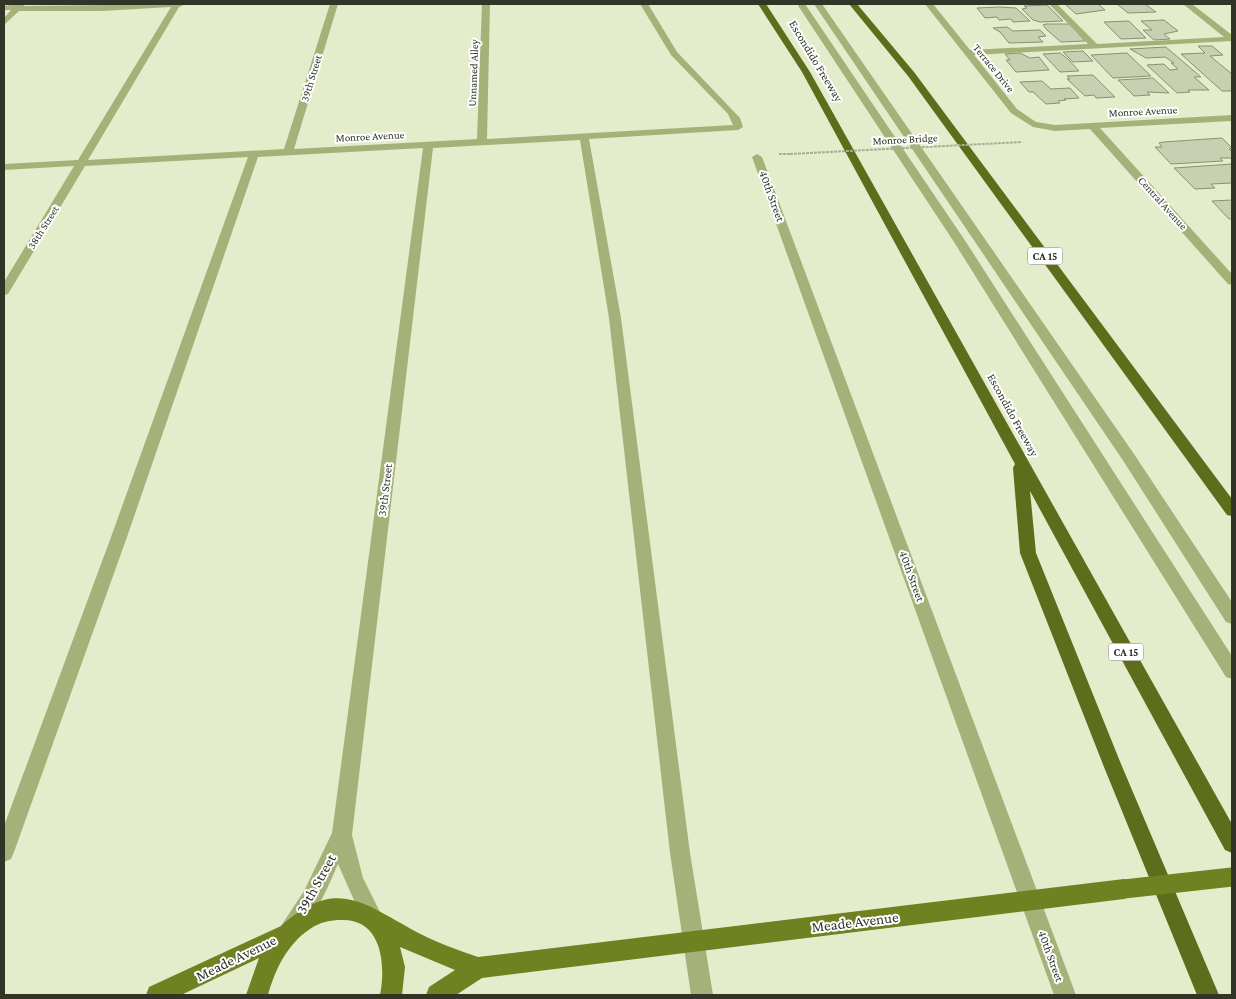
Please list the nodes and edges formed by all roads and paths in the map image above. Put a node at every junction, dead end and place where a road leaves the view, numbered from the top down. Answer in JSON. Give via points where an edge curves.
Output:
{"nodes":[{"id":1,"x":179,"y":4,"type":"edge"},
{"id":2,"x":334,"y":4,"type":"edge"},
{"id":3,"x":486,"y":4,"type":"edge"},
{"id":4,"x":644,"y":4,"type":"edge"},
{"id":5,"x":762,"y":4,"type":"edge"},
{"id":6,"x":801,"y":4,"type":"edge"},
{"id":7,"x":818,"y":4,"type":"edge"},
{"id":8,"x":853,"y":4,"type":"edge"},
{"id":9,"x":929,"y":4,"type":"edge"},
{"id":10,"x":1053,"y":4,"type":"edge"},
{"id":11,"x":1187,"y":4,"type":"edge"},
{"id":12,"x":19,"y":6,"type":"edge"},
{"id":13,"x":4,"y":8,"type":"edge"},
{"id":14,"x":4,"y":23,"type":"edge"},
{"id":15,"x":1232,"y":39,"type":"edge"},
{"id":16,"x":1096,"y":47,"type":"junction"},
{"id":17,"x":968,"y":54,"type":"junction"},
{"id":18,"x":1232,"y":118,"type":"edge"},
{"id":19,"x":1093,"y":126,"type":"junction"},
{"id":20,"x":1054,"y":128,"type":"joint"},
{"id":21,"x":584,"y":137,"type":"junction"},
{"id":22,"x":482,"y":142,"type":"junction"},
{"id":23,"x":1022,"y":142,"type":"dead end"},
{"id":24,"x":428,"y":145,"type":"junction"},
{"id":25,"x":288,"y":152,"type":"junction"},
{"id":26,"x":254,"y":154,"type":"junction"},
{"id":27,"x":790,"y":154,"type":"dead end"},
{"id":28,"x":758,"y":157,"type":"dead end"},
{"id":29,"x":82,"y":163,"type":"junction"},
{"id":30,"x":4,"y":167,"type":"edge"},
{"id":31,"x":1232,"y":281,"type":"edge"},
{"id":32,"x":4,"y":290,"type":"edge"},
{"id":33,"x":1019,"y":461,"type":"junction"},
{"id":34,"x":1232,"y":510,"type":"edge"},
{"id":35,"x":1232,"y":616,"type":"edge"},
{"id":36,"x":1232,"y":671,"type":"edge"},
{"id":37,"x":342,"y":835,"type":"junction"},
{"id":38,"x":1232,"y":843,"type":"edge"},
{"id":39,"x":4,"y":852,"type":"edge"},
{"id":40,"x":1232,"y":877,"type":"edge"},
{"id":41,"x":1031,"y":900,"type":"junction"},
{"id":42,"x":372,"y":918,"type":"junction"},
{"id":43,"x":288,"y":932,"type":"junction"},
{"id":44,"x":695,"y":942,"type":"junction"},
{"id":45,"x":478,"y":968,"type":"junction"},
{"id":46,"x":157,"y":995,"type":"edge"},
{"id":47,"x":257,"y":995,"type":"edge"},
{"id":48,"x":391,"y":995,"type":"edge"},
{"id":49,"x":437,"y":995,"type":"edge"},
{"id":50,"x":702,"y":995,"type":"edge"},
{"id":51,"x":1065,"y":995,"type":"edge"},
{"id":52,"x":1208,"y":995,"type":"edge"}],
"edges":[{"from":1,"to":12,"type":"street","via":[[102,9]]},
{"from":1,"to":29,"type":"street","name":"38th Street"},
{"from":2,"to":25,"type":"street","name":"39th Street"},
{"from":3,"to":22,"type":"street","name":"Unnamed Alley"},
{"from":4,"to":21,"type":"street","name":"Monroe Avenue","via":[[674,53],[731,112],[738,127]]},
{"from":5,"to":33,"type":"highway","name":"Escondido Freeway","number":"CA 15","via":[[806,72]]},
{"from":6,"to":36,"type":"street","via":[[960,242]]},
{"from":7,"to":35,"type":"street","via":[[1124,450]]},
{"from":8,"to":34,"type":"highway","number":"CA 15","via":[[910,74]]},
{"from":9,"to":17,"type":"street","name":"Terrace Drive"},
{"from":10,"to":16,"type":"street"},
{"from":11,"to":15,"type":"street"},
{"from":12,"to":13,"type":"street"},
{"from":12,"to":14,"type":"street"},
{"from":15,"to":16,"type":"street"},
{"from":16,"to":17,"type":"street"},
{"from":17,"to":20,"type":"street","name":"Terrace Drive","via":[[1022,118]]},
{"from":18,"to":19,"type":"street","name":"Monroe Avenue"},
{"from":19,"to":20,"type":"street","name":"Monroe Avenue"},
{"from":19,"to":31,"type":"street","name":"Central Avenue"},
{"from":21,"to":22,"type":"street","name":"Monroe Avenue"},
{"from":21,"to":44,"type":"street","via":[[615,318],[680,853]]},
{"from":22,"to":24,"type":"street","name":"Monroe Avenue"},
{"from":23,"to":27,"type":"path","name":"Monroe Bridge","bridge":true},
{"from":24,"to":25,"type":"street","name":"Monroe Avenue"},
{"from":24,"to":37,"type":"street","name":"39th Street"},
{"from":25,"to":26,"type":"street","name":"Monroe Avenue"},
{"from":26,"to":29,"type":"street","name":"Monroe Avenue"},
{"from":26,"to":39,"type":"street"},
{"from":28,"to":41,"type":"street","name":"40th Street"},
{"from":29,"to":30,"type":"street","name":"Monroe Avenue"},
{"from":29,"to":32,"type":"street","name":"38th Street"},
{"from":33,"to":38,"type":"highway","name":"Escondido Freeway","number":"CA 15"},
{"from":33,"to":52,"type":"highway","via":[[1028,552]]},
{"from":37,"to":42,"type":"street","name":"39th Street","via":[[345,859],[356,890]]},
{"from":37,"to":43,"type":"street","name":"39th Street","via":[[311,898]]},
{"from":40,"to":41,"type":"main road","name":"Meade Avenue","bridge":true},
{"from":41,"to":44,"type":"main road","name":"Meade Avenue"},
{"from":41,"to":51,"type":"street","name":"40th Street"},
{"from":42,"to":43,"type":"main road","name":"Meade Avenue","via":[[352,909],[330,909],[308,917]]},
{"from":42,"to":45,"type":"main road","name":"Meade Avenue","via":[[439,955]]},
{"from":42,"to":48,"type":"main road","via":[[386,936],[394,960]]},
{"from":43,"to":46,"type":"main road","name":"Meade Avenue"},
{"from":43,"to":47,"type":"main road","name":"Meade Avenue","via":[[272,952]]},
{"from":44,"to":45,"type":"main road","name":"Meade Avenue"},
{"from":44,"to":50,"type":"street"},
{"from":45,"to":49,"type":"main road","name":"Meade Avenue"}]}
